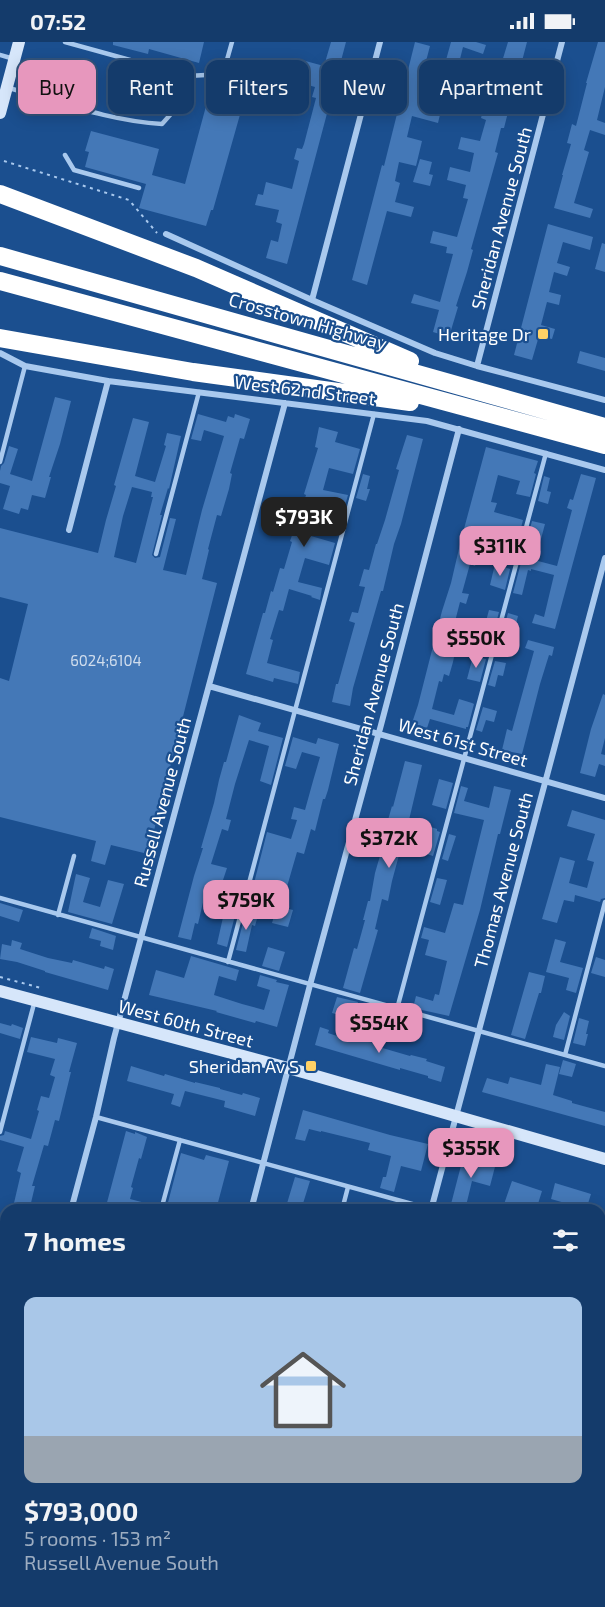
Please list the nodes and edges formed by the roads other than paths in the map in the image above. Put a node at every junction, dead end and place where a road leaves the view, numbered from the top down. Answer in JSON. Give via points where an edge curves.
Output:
{"nodes":[{"id":1,"x":19,"y":42,"type":"edge"},
{"id":2,"x":65,"y":42,"type":"edge"},
{"id":3,"x":232,"y":42,"type":"edge"},
{"id":4,"x":380,"y":42,"type":"edge"},
{"id":5,"x":562,"y":42,"type":"edge"},
{"id":6,"x":0,"y":55,"type":"edge"},
{"id":7,"x":14,"y":59,"type":"junction"},
{"id":8,"x":130,"y":60,"type":"edge"},
{"id":9,"x":194,"y":76,"type":"edge"},
{"id":10,"x":7,"y":87,"type":"junction"},
{"id":11,"x":0,"y":113,"type":"edge"},
{"id":12,"x":171,"y":114,"type":"edge"},
{"id":13,"x":65,"y":155,"type":"dead end"},
{"id":14,"x":139,"y":188,"type":"dead end"},
{"id":15,"x":0,"y":194,"type":"edge"},
{"id":16,"x":165,"y":235,"type":"road end"},
{"id":17,"x":0,"y":256,"type":"edge"},
{"id":18,"x":0,"y":281,"type":"edge"},
{"id":19,"x":312,"y":300,"type":"junction"},
{"id":20,"x":0,"y":338,"type":"edge"},
{"id":21,"x":0,"y":352,"type":"edge"},
{"id":22,"x":25,"y":366,"type":"junction"},
{"id":23,"x":477,"y":366,"type":"junction"},
{"id":24,"x":108,"y":381,"type":"junction"},
{"id":25,"x":199,"y":392,"type":"junction"},
{"id":26,"x":605,"y":400,"type":"edge"},
{"id":27,"x":285,"y":403,"type":"junction"},
{"id":28,"x":506,"y":409,"type":"junction"},
{"id":29,"x":374,"y":414,"type":"junction"},
{"id":30,"x":605,"y":427,"type":"edge"},
{"id":31,"x":459,"y":429,"type":"junction"},
{"id":32,"x":605,"y":445,"type":"edge"},
{"id":33,"x":546,"y":453,"type":"junction"},
{"id":34,"x":0,"y":462,"type":"edge"},
{"id":35,"x":605,"y":470,"type":"edge"},
{"id":36,"x":69,"y":530,"type":"dead end"},
{"id":37,"x":156,"y":554,"type":"dead end"},
{"id":38,"x":605,"y":558,"type":"edge"},
{"id":39,"x":209,"y":687,"type":"junction"},
{"id":40,"x":295,"y":710,"type":"junction"},
{"id":41,"x":378,"y":734,"type":"junction"},
{"id":42,"x":463,"y":759,"type":"junction"},
{"id":43,"x":546,"y":781,"type":"junction"},
{"id":44,"x":605,"y":798,"type":"edge"},
{"id":45,"x":74,"y":856,"type":"dead end"},
{"id":46,"x":0,"y":898,"type":"edge"},
{"id":47,"x":605,"y":902,"type":"edge"},
{"id":48,"x":58,"y":915,"type":"junction"},
{"id":49,"x":141,"y":938,"type":"junction"},
{"id":50,"x":228,"y":962,"type":"junction"},
{"id":51,"x":310,"y":985,"type":"junction"},
{"id":52,"x":0,"y":991,"type":"edge"},
{"id":53,"x":35,"y":1000,"type":"junction"},
{"id":54,"x":397,"y":1009,"type":"junction"},
{"id":55,"x":119,"y":1023,"type":"junction"},
{"id":56,"x":478,"y":1032,"type":"junction"},
{"id":57,"x":565,"y":1055,"type":"junction"},
{"id":58,"x":605,"y":1066,"type":"edge"},
{"id":59,"x":288,"y":1069,"type":"junction"},
{"id":60,"x":96,"y":1117,"type":"junction"},
{"id":61,"x":455,"y":1117,"type":"junction"},
{"id":62,"x":0,"y":1132,"type":"edge"},
{"id":63,"x":180,"y":1140,"type":"junction"},
{"id":64,"x":605,"y":1160,"type":"edge"},
{"id":65,"x":263,"y":1163,"type":"junction"},
{"id":66,"x":348,"y":1186,"type":"junction"},
{"id":67,"x":73,"y":1204,"type":"edge"},
{"id":68,"x":163,"y":1204,"type":"edge"},
{"id":69,"x":253,"y":1204,"type":"edge"},
{"id":70,"x":344,"y":1204,"type":"edge"},
{"id":71,"x":411,"y":1204,"type":"edge"},
{"id":72,"x":433,"y":1204,"type":"edge"}],
"edges":[{"from":1,"to":7,"type":"street"},
{"from":2,"to":8,"type":"lane"},
{"from":3,"to":9,"type":"lane","via":[[223,74]]},
{"from":4,"to":19,"type":"street"},
{"from":5,"to":23,"type":"street","name":"Sheridan Avenue South"},
{"from":6,"to":7,"type":"lane"},
{"from":7,"to":10,"type":"street"},
{"from":10,"to":11,"type":"street"},
{"from":10,"to":12,"type":"lane","via":[[138,123],[162,124]]},
{"from":13,"to":14,"type":"lane","via":[[74,170]]},
{"from":15,"to":28,"type":"highway","via":[[196,268]]},
{"from":16,"to":19,"type":"street"},
{"from":17,"to":28,"type":"highway","name":"Crosstown Highway"},
{"from":18,"to":28,"type":"highway","name":"Crosstown Highway"},
{"from":19,"to":23,"type":"street","via":[[435,353]]},
{"from":20,"to":28,"type":"highway","via":[[193,372]]},
{"from":21,"to":22,"type":"street","name":"West 62nd Street"},
{"from":22,"to":24,"type":"street","name":"West 62nd Street"},
{"from":22,"to":34,"type":"lane"},
{"from":23,"to":26,"type":"street"},
{"from":24,"to":25,"type":"street","name":"West 62nd Street"},
{"from":24,"to":36,"type":"street"},
{"from":25,"to":27,"type":"street","name":"West 62nd Street"},
{"from":25,"to":37,"type":"lane"},
{"from":27,"to":29,"type":"street","name":"West 62nd Street"},
{"from":27,"to":39,"type":"street","name":"Russell Avenue South"},
{"from":28,"to":30,"type":"highway","name":"Crosstown Highway"},
{"from":28,"to":32,"type":"highway","name":"Crosstown Highway"},
{"from":29,"to":31,"type":"street","name":"West 62nd Street"},
{"from":29,"to":40,"type":"lane"},
{"from":31,"to":33,"type":"street","name":"West 62nd Street"},
{"from":31,"to":41,"type":"street","name":"Sheridan Avenue South"},
{"from":33,"to":35,"type":"street","name":"West 62nd Street"},
{"from":33,"to":42,"type":"lane"},
{"from":38,"to":43,"type":"street","name":"Thomas Avenue South"},
{"from":39,"to":40,"type":"street","name":"West 61st Street"},
{"from":39,"to":49,"type":"street","name":"Russell Avenue South"},
{"from":40,"to":41,"type":"street","name":"West 61st Street"},
{"from":40,"to":50,"type":"lane"},
{"from":41,"to":42,"type":"street","name":"West 61st Street"},
{"from":41,"to":51,"type":"street","name":"Sheridan Avenue South"},
{"from":42,"to":43,"type":"street","name":"West 61st Street"},
{"from":42,"to":54,"type":"lane"},
{"from":43,"to":44,"type":"street","name":"West 61st Street"},
{"from":43,"to":56,"type":"street","name":"Thomas Avenue South"},
{"from":45,"to":48,"type":"lane"},
{"from":46,"to":48,"type":"lane"},
{"from":47,"to":57,"type":"lane"},
{"from":48,"to":49,"type":"lane"},
{"from":49,"to":50,"type":"lane"},
{"from":49,"to":55,"type":"street","name":"Russell Avenue South"},
{"from":50,"to":51,"type":"lane"},
{"from":51,"to":54,"type":"lane"},
{"from":51,"to":59,"type":"street","name":"Sheridan Avenue South"},
{"from":52,"to":53,"type":"street","name":"West 60th Street"},
{"from":53,"to":55,"type":"street","name":"West 60th Street"},
{"from":53,"to":62,"type":"lane"},
{"from":54,"to":56,"type":"lane"},
{"from":55,"to":59,"type":"street","name":"West 60th Street"},
{"from":55,"to":60,"type":"street","name":"Russell Avenue South"},
{"from":56,"to":57,"type":"lane"},
{"from":56,"to":61,"type":"street","name":"Thomas Avenue South"},
{"from":57,"to":58,"type":"lane"},
{"from":59,"to":61,"type":"street","name":"West 60th Street"},
{"from":59,"to":65,"type":"street","name":"Sheridan Avenue South"},
{"from":60,"to":63,"type":"lane"},
{"from":60,"to":67,"type":"street","name":"Russell Avenue South"},
{"from":61,"to":64,"type":"street","name":"West 60th Street"},
{"from":61,"to":72,"type":"street","name":"Thomas Avenue South"},
{"from":63,"to":65,"type":"lane"},
{"from":63,"to":68,"type":"lane"},
{"from":65,"to":66,"type":"lane"},
{"from":65,"to":69,"type":"street","name":"Sheridan Avenue South"},
{"from":66,"to":70,"type":"lane"},
{"from":66,"to":71,"type":"lane"}]}
